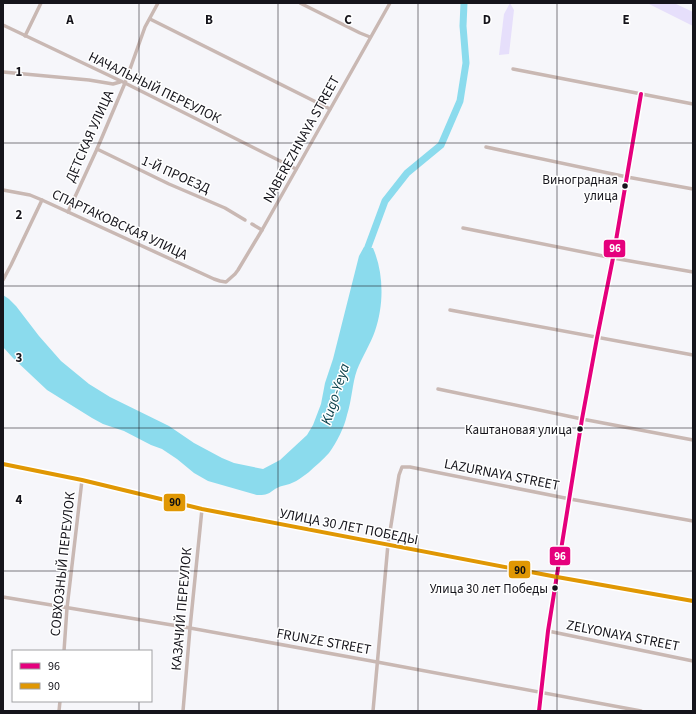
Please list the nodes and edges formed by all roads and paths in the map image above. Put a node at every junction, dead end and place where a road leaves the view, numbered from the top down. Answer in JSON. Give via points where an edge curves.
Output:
{"nodes":[{"id":1,"x":41,"y":3,"type":"edge"},
{"id":2,"x":158,"y":3,"type":"edge"},
{"id":3,"x":300,"y":3,"type":"edge"},
{"id":4,"x":390,"y":3,"type":"edge"},
{"id":5,"x":150,"y":19,"type":"junction"},
{"id":6,"x":3,"y":25,"type":"edge"},
{"id":7,"x":25,"y":36,"type":"junction"},
{"id":8,"x":370,"y":37,"type":"junction"},
{"id":9,"x":513,"y":69,"type":"dead end"},
{"id":10,"x":3,"y":72,"type":"edge"},
{"id":11,"x":122,"y":82,"type":"junction"},
{"id":12,"x":641,"y":94,"type":"junction"},
{"id":13,"x":693,"y":104,"type":"edge"},
{"id":14,"x":330,"y":109,"type":"junction"},
{"id":15,"x":486,"y":147,"type":"dead end"},
{"id":16,"x":97,"y":149,"type":"junction"},
{"id":17,"x":296,"y":169,"type":"junction"},
{"id":18,"x":627,"y":177,"type":"junction"},
{"id":19,"x":693,"y":189,"type":"edge"},
{"id":20,"x":3,"y":190,"type":"edge"},
{"id":21,"x":42,"y":200,"type":"junction"},
{"id":22,"x":68,"y":212,"type":"junction"},
{"id":23,"x":245,"y":220,"type":"dead end"},
{"id":24,"x":252,"y":224,"type":"dead end"},
{"id":25,"x":463,"y":228,"type":"dead end"},
{"id":26,"x":262,"y":230,"type":"junction"},
{"id":27,"x":615,"y":248,"type":"joint"},
{"id":28,"x":613,"y":258,"type":"junction"},
{"id":29,"x":693,"y":272,"type":"edge"},
{"id":30,"x":3,"y":280,"type":"edge"},
{"id":31,"x":226,"y":282,"type":"joint"},
{"id":32,"x":450,"y":310,"type":"dead end"},
{"id":33,"x":597,"y":338,"type":"junction"},
{"id":34,"x":693,"y":355,"type":"edge"},
{"id":35,"x":438,"y":389,"type":"dead end"},
{"id":36,"x":582,"y":420,"type":"junction"},
{"id":37,"x":693,"y":440,"type":"edge"},
{"id":38,"x":3,"y":464,"type":"edge"},
{"id":39,"x":82,"y":480,"type":"junction"},
{"id":40,"x":570,"y":499,"type":"junction"},
{"id":41,"x":202,"y":509,"type":"junction"},
{"id":42,"x":693,"y":521,"type":"edge"},
{"id":43,"x":388,"y":544,"type":"junction"},
{"id":44,"x":557,"y":577,"type":"junction"},
{"id":45,"x":3,"y":597,"type":"edge"},
{"id":46,"x":693,"y":601,"type":"edge"},
{"id":47,"x":67,"y":608,"type":"junction"},
{"id":48,"x":190,"y":628,"type":"junction"},
{"id":49,"x":548,"y":632,"type":"junction"},
{"id":50,"x":64,"y":650,"type":"edge"},
{"id":51,"x":693,"y":661,"type":"edge"},
{"id":52,"x":377,"y":662,"type":"junction"},
{"id":53,"x":540,"y":693,"type":"junction"},
{"id":54,"x":183,"y":711,"type":"edge"},
{"id":55,"x":373,"y":711,"type":"edge"},
{"id":56,"x":539,"y":711,"type":"edge"},
{"id":57,"x":641,"y":711,"type":"edge"}],
"edges":[{"from":1,"to":7,"type":"street"},
{"from":2,"to":5,"type":"street","name":"ДЕТСКАЯ УЛИЦА"},
{"from":3,"to":8,"type":"street"},
{"from":4,"to":8,"type":"street","name":"NABEREZHNAYA STREET"},
{"from":5,"to":11,"type":"street","name":"ДЕТСКАЯ УЛИЦА"},
{"from":5,"to":14,"type":"street"},
{"from":6,"to":7,"type":"street","name":"НАЧАЛЬНЫЙ ПЕРЕУЛОК"},
{"from":7,"to":11,"type":"street","name":"НАЧАЛЬНЫЙ ПЕРЕУЛОК"},
{"from":8,"to":14,"type":"street","name":"NABEREZHNAYA STREET"},
{"from":9,"to":12,"type":"street"},
{"from":10,"to":11,"type":"street","via":[[113,84]]},
{"from":11,"to":16,"type":"street","name":"ДЕТСКАЯ УЛИЦА"},
{"from":11,"to":17,"type":"street","name":"НАЧАЛЬНЫЙ ПЕРЕУЛОК"},
{"from":12,"to":13,"type":"street"},
{"from":12,"to":18,"type":"street"},
{"from":14,"to":17,"type":"street","name":"NABEREZHNAYA STREET"},
{"from":15,"to":18,"type":"street"},
{"from":16,"to":22,"type":"street","name":"ДЕТСКАЯ УЛИЦА"},
{"from":16,"to":23,"type":"street","name":"1-Й ПРОЕЗД","via":[[225,208]]},
{"from":17,"to":26,"type":"street","name":"NABEREZHNAYA STREET"},
{"from":18,"to":19,"type":"street"},
{"from":18,"to":27,"type":"street"},
{"from":20,"to":21,"type":"street","name":"СПАРТАКОВСКАЯ УЛИЦА"},
{"from":21,"to":22,"type":"street","name":"СПАРТАКОВСКАЯ УЛИЦА"},
{"from":21,"to":30,"type":"street"},
{"from":22,"to":31,"type":"street","name":"СПАРТАКОВСКАЯ УЛИЦА","via":[[214,279]]},
{"from":24,"to":26,"type":"street"},
{"from":25,"to":28,"type":"street"},
{"from":26,"to":31,"type":"street","name":"NABEREZHNAYA STREET","via":[[235,274]]},
{"from":27,"to":28,"type":"street"},
{"from":28,"to":29,"type":"street"},
{"from":28,"to":33,"type":"street"},
{"from":32,"to":33,"type":"street"},
{"from":33,"to":34,"type":"street"},
{"from":33,"to":36,"type":"street"},
{"from":35,"to":36,"type":"street"},
{"from":36,"to":37,"type":"street"},
{"from":36,"to":40,"type":"street"},
{"from":38,"to":39,"type":"street","name":"УЛИЦА 30 ЛЕТ ПОБЕДЫ"},
{"from":39,"to":41,"type":"street","name":"УЛИЦА 30 ЛЕТ ПОБЕДЫ"},
{"from":39,"to":47,"type":"street","name":"СОВХОЗНЫЙ ПЕРЕУЛОК"},
{"from":40,"to":42,"type":"street","name":"LAZURNAYA STREET"},
{"from":40,"to":43,"type":"street","name":"LAZURNAYA STREET","via":[[402,467]]},
{"from":40,"to":44,"type":"street"},
{"from":41,"to":43,"type":"street","name":"УЛИЦА 30 ЛЕТ ПОБЕДЫ"},
{"from":41,"to":48,"type":"street","name":"КАЗАЧИЙ ПЕРЕУЛОК"},
{"from":43,"to":44,"type":"street","name":"УЛИЦА 30 ЛЕТ ПОБЕДЫ"},
{"from":43,"to":52,"type":"street"},
{"from":44,"to":46,"type":"street","name":"УЛИЦА 30 ЛЕТ ПОБЕДЫ"},
{"from":44,"to":49,"type":"street"},
{"from":45,"to":47,"type":"street","name":"FRUNZE STREET"},
{"from":47,"to":48,"type":"street","name":"FRUNZE STREET"},
{"from":47,"to":50,"type":"street","name":"СОВХОЗНЫЙ ПЕРЕУЛОК"},
{"from":48,"to":52,"type":"street","name":"FRUNZE STREET"},
{"from":48,"to":54,"type":"street","name":"КАЗАЧИЙ ПЕРЕУЛОК"},
{"from":49,"to":51,"type":"street","name":"ZELYONAYA STREET"},
{"from":49,"to":53,"type":"street"},
{"from":52,"to":53,"type":"street","name":"FRUNZE STREET"},
{"from":52,"to":55,"type":"street"},
{"from":53,"to":56,"type":"street"},
{"from":53,"to":57,"type":"street","name":"FRUNZE STREET"}]}
